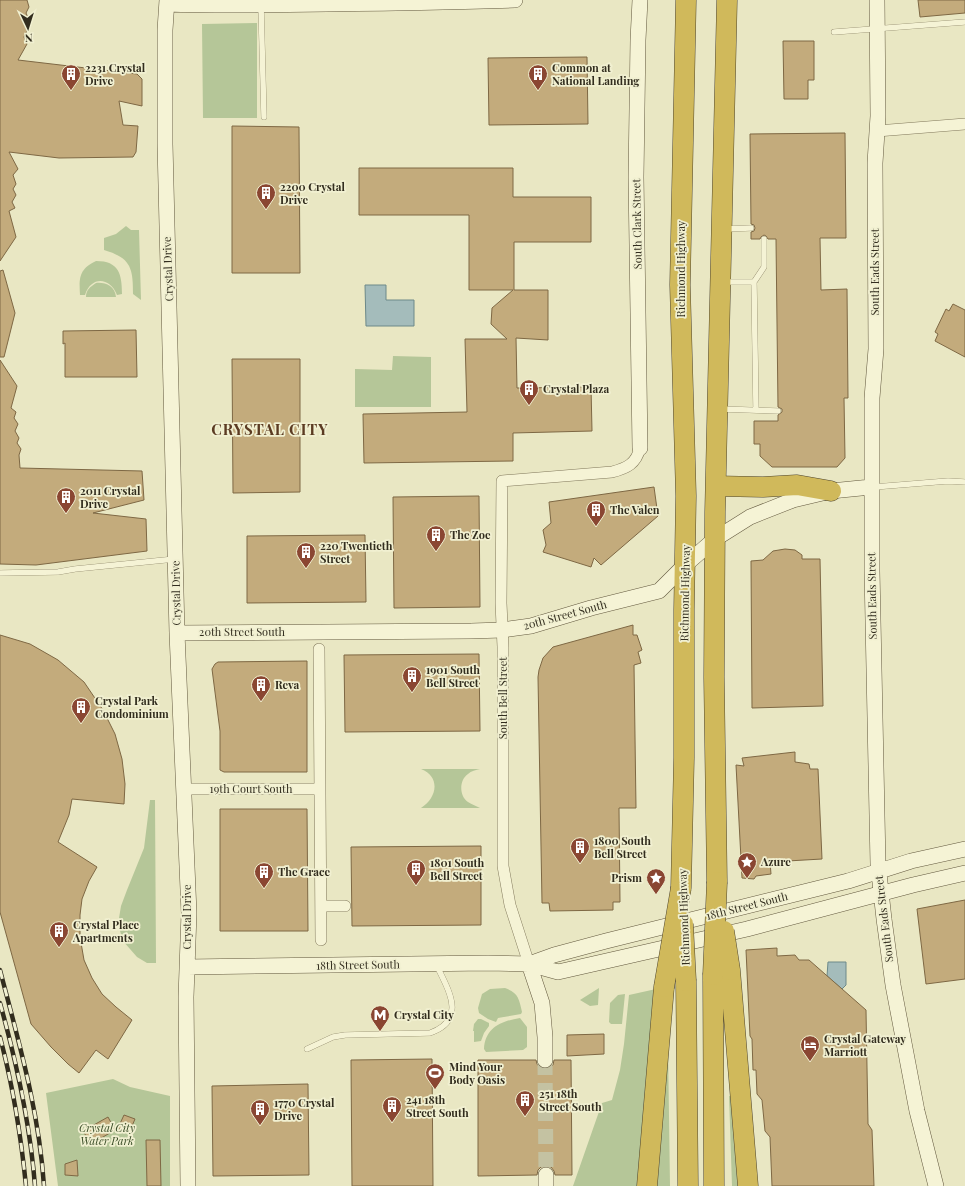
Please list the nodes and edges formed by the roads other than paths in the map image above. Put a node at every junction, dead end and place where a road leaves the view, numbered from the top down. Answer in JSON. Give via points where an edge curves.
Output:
{"nodes":[{"id":1,"x":515,"y":0,"type":"edge"},
{"id":2,"x":640,"y":0,"type":"edge"},
{"id":3,"x":686,"y":0,"type":"edge"},
{"id":4,"x":726,"y":0,"type":"edge"},
{"id":5,"x":877,"y":0,"type":"edge"},
{"id":6,"x":167,"y":2,"type":"edge"},
{"id":7,"x":281,"y":2,"type":"edge"},
{"id":8,"x":420,"y":2,"type":"edge"},
{"id":9,"x":261,"y":5,"type":"junction"},
{"id":10,"x":965,"y":22,"type":"edge"},
{"id":11,"x":877,"y":30,"type":"junction"},
{"id":12,"x":834,"y":32,"type":"dead end"},
{"id":13,"x":264,"y":117,"type":"dead end"},
{"id":14,"x":965,"y":124,"type":"edge"},
{"id":15,"x":877,"y":131,"type":"junction"},
{"id":16,"x":751,"y":228,"type":"dead end"},
{"id":17,"x":721,"y":229,"type":"junction"},
{"id":18,"x":764,"y":239,"type":"dead end"},
{"id":19,"x":721,"y":282,"type":"junction"},
{"id":20,"x":754,"y":282,"type":"junction"},
{"id":21,"x":718,"y":409,"type":"junction"},
{"id":22,"x":756,"y":410,"type":"junction"},
{"id":23,"x":778,"y":411,"type":"dead end"},
{"id":24,"x":640,"y":448,"type":"joint"},
{"id":25,"x":965,"y":482,"type":"edge"},
{"id":26,"x":716,"y":486,"type":"junction"},
{"id":27,"x":872,"y":487,"type":"junction"},
{"id":28,"x":830,"y":491,"type":"junction"},
{"id":29,"x":715,"y":539,"type":"junction"},
{"id":30,"x":176,"y":559,"type":"junction"},
{"id":31,"x":685,"y":565,"type":"junction"},
{"id":32,"x":0,"y":573,"type":"edge"},
{"id":33,"x":502,"y":630,"type":"junction"},
{"id":34,"x":178,"y":633,"type":"junction"},
{"id":35,"x":319,"y":649,"type":"dead end"},
{"id":36,"x":184,"y":788,"type":"junction"},
{"id":37,"x":319,"y":790,"type":"junction"},
{"id":38,"x":965,"y":849,"type":"edge"},
{"id":39,"x":879,"y":871,"type":"junction"},
{"id":40,"x":965,"y":873,"type":"edge"},
{"id":41,"x":681,"y":888,"type":"junction"},
{"id":42,"x":881,"y":894,"type":"junction"},
{"id":43,"x":321,"y":906,"type":"junction"},
{"id":44,"x":345,"y":906,"type":"dead end"},
{"id":45,"x":321,"y":940,"type":"dead end"},
{"id":46,"x":436,"y":964,"type":"junction"},
{"id":47,"x":529,"y":964,"type":"junction"},
{"id":48,"x":187,"y":967,"type":"junction"},
{"id":49,"x":722,"y":972,"type":"junction"},
{"id":50,"x":307,"y":1049,"type":"dead end"},
{"id":51,"x":545,"y":1060,"type":"tunnel mouth"},
{"id":52,"x":188,"y":1186,"type":"edge"},
{"id":53,"x":647,"y":1186,"type":"edge"},
{"id":54,"x":688,"y":1186,"type":"edge"},
{"id":55,"x":714,"y":1186,"type":"edge"},
{"id":56,"x":748,"y":1186,"type":"edge"},
{"id":57,"x":936,"y":1186,"type":"edge"}],
"edges":[{"from":1,"to":8,"type":"street"},
{"from":2,"to":24,"type":"street","name":"South Clark Street","via":[[636,177]]},
{"from":3,"to":31,"type":"highway","name":"Richmond Highway","via":[[680,285],[686,496]]},
{"from":4,"to":17,"type":"highway"},
{"from":5,"to":11,"type":"street","name":"South Eads Street"},
{"from":6,"to":9,"type":"street"},
{"from":6,"to":30,"type":"street","name":"Crystal Drive","via":[[165,144]]},
{"from":7,"to":8,"type":"street"},
{"from":7,"to":9,"type":"street"},
{"from":9,"to":13,"type":"lane"},
{"from":10,"to":11,"type":"lane"},
{"from":11,"to":12,"type":"lane"},
{"from":11,"to":15,"type":"street","name":"South Eads Street"},
{"from":14,"to":15,"type":"street"},
{"from":15,"to":27,"type":"street","name":"South Eads Street","via":[[876,349],[872,398]]},
{"from":16,"to":17,"type":"lane"},
{"from":17,"to":19,"type":"highway"},
{"from":18,"to":20,"type":"lane","via":[[764,267]]},
{"from":19,"to":20,"type":"lane"},
{"from":19,"to":21,"type":"highway"},
{"from":20,"to":22,"type":"lane"},
{"from":21,"to":22,"type":"lane"},
{"from":21,"to":26,"type":"highway"},
{"from":22,"to":23,"type":"lane"},
{"from":24,"to":33,"type":"street","name":"South Bell Street","via":[[634,462],[612,472],[502,481]]},
{"from":25,"to":27,"type":"lane"},
{"from":26,"to":28,"type":"highway","via":[[797,485]]},
{"from":26,"to":29,"type":"highway"},
{"from":27,"to":28,"type":"street","name":"20th Street South"},
{"from":27,"to":39,"type":"street","name":"South Eads Street"},
{"from":28,"to":29,"type":"street","name":"20th Street South","via":[[793,500],[753,515]]},
{"from":29,"to":31,"type":"street","name":"20th Street South"},
{"from":29,"to":49,"type":"highway","bridge":true,"via":[[717,882]]},
{"from":30,"to":32,"type":"lane","via":[[58,572]]},
{"from":30,"to":34,"type":"street","name":"Crystal Drive"},
{"from":31,"to":33,"type":"street","name":"20th Street South","via":[[659,590],[536,624]]},
{"from":31,"to":41,"type":"highway","name":"Richmond Highway"},
{"from":33,"to":34,"type":"street","name":"20th Street South"},
{"from":33,"to":47,"type":"street","name":"South Bell Street","via":[[503,866],[510,905]]},
{"from":34,"to":36,"type":"street","name":"Crystal Drive"},
{"from":35,"to":37,"type":"street"},
{"from":36,"to":37,"type":"street","name":"19th Court South"},
{"from":36,"to":48,"type":"street","name":"Crystal Drive"},
{"from":37,"to":43,"type":"street"},
{"from":38,"to":39,"type":"street","name":"18th Street South"},
{"from":39,"to":42,"type":"street","name":"South Eads Street"},
{"from":39,"to":47,"type":"street","name":"18th Street South","via":[[606,941]]},
{"from":40,"to":42,"type":"street","name":"18th Street South"},
{"from":41,"to":53,"type":"highway","bridge":true,"via":[[664,987]]},
{"from":41,"to":54,"type":"highway","name":"Richmond Highway","bridge":true,"via":[[686,981]]},
{"from":42,"to":47,"type":"street","name":"18th Street South","via":[[748,929],[558,972]]},
{"from":42,"to":57,"type":"street","name":"South Eads Street","via":[[905,1051]]},
{"from":43,"to":44,"type":"street"},
{"from":43,"to":45,"type":"street"},
{"from":46,"to":47,"type":"street","name":"18th Street South"},
{"from":46,"to":48,"type":"street","name":"18th Street South"},
{"from":46,"to":50,"type":"lane","via":[[449,991],[452,1005],[450,1018],[438,1030],[430,1033],[345,1035],[333,1037]]},
{"from":47,"to":51,"type":"street","name":"South Bell Street","via":[[542,1004]]},
{"from":48,"to":52,"type":"street","name":"Crystal Drive"},
{"from":49,"to":55,"type":"highway"},
{"from":49,"to":56,"type":"highway"}]}
